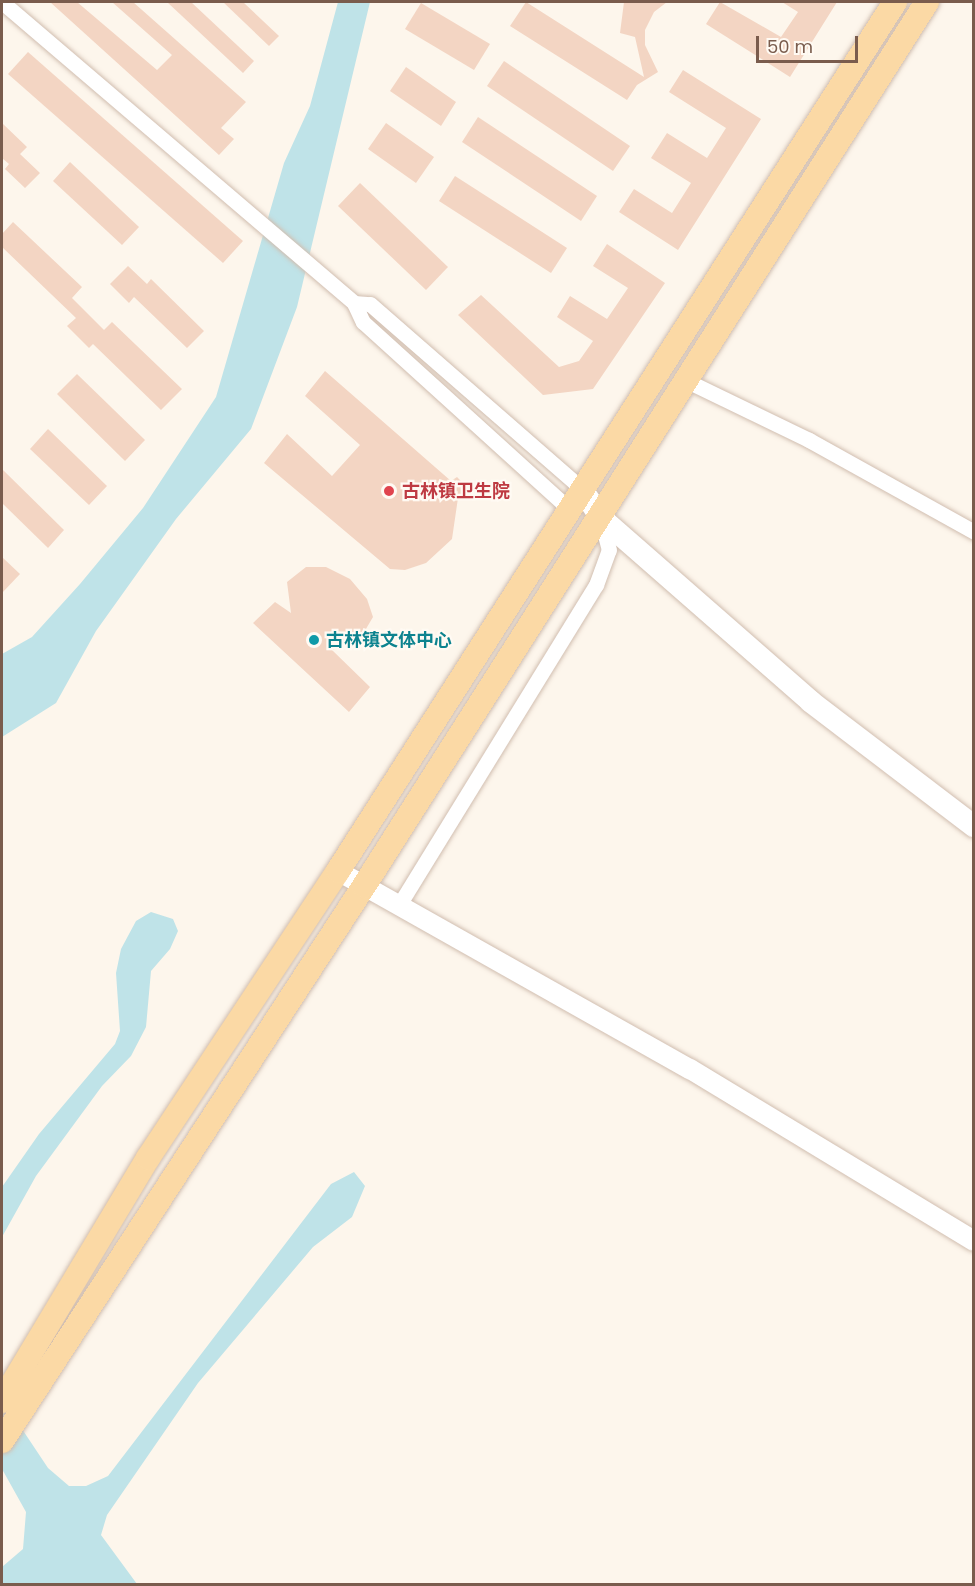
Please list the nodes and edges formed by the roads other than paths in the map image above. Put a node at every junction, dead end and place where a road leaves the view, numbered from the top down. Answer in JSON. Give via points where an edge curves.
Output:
{"nodes":[{"id":1,"x":2,"y":2,"type":"edge"},
{"id":2,"x":895,"y":2,"type":"edge"},
{"id":3,"x":927,"y":2,"type":"edge"},
{"id":4,"x":354,"y":303,"type":"junction"},
{"id":5,"x":684,"y":380,"type":"junction"},
{"id":6,"x":576,"y":499,"type":"junction"},
{"id":7,"x":600,"y":517,"type":"junction"},
{"id":8,"x":974,"y":532,"type":"edge"},
{"id":9,"x":974,"y":826,"type":"edge"},
{"id":10,"x":338,"y":871,"type":"junction"},
{"id":11,"x":364,"y":886,"type":"junction"},
{"id":12,"x":399,"y":905,"type":"junction"},
{"id":13,"x":974,"y":1241,"type":"edge"},
{"id":14,"x":10,"y":1400,"type":"edge"},
{"id":15,"x":2,"y":1441,"type":"edge"}],
"edges":[{"from":1,"to":4,"type":"street"},
{"from":2,"to":6,"type":"main road"},
{"from":3,"to":5,"type":"main road"},
{"from":4,"to":6,"type":"street","via":[[363,322]]},
{"from":4,"to":6,"type":"street","via":[[370,304]]},
{"from":5,"to":7,"type":"main road"},
{"from":5,"to":8,"type":"street","via":[[809,440]]},
{"from":6,"to":7,"type":"main road"},
{"from":6,"to":10,"type":"main road"},
{"from":7,"to":9,"type":"main road","via":[[811,702]]},
{"from":7,"to":11,"type":"main road"},
{"from":7,"to":12,"type":"street","via":[[609,550],[596,585]]},
{"from":10,"to":11,"type":"street"},
{"from":10,"to":14,"type":"main road","via":[[148,1158]]},
{"from":11,"to":12,"type":"street"},
{"from":11,"to":14,"type":"main road"},
{"from":12,"to":13,"type":"street","via":[[690,1069]]},
{"from":14,"to":15,"type":"main road"}]}
